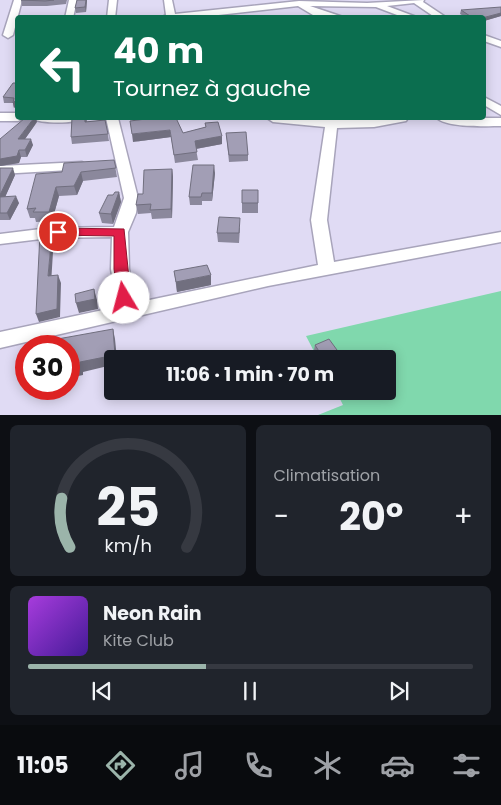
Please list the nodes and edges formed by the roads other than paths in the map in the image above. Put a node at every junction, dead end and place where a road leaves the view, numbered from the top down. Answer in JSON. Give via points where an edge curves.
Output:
{"nodes":[{"id":1,"x":18,"y":0,"type":"edge"},
{"id":2,"x":72,"y":0,"type":"edge"},
{"id":3,"x":113,"y":0,"type":"edge"},
{"id":4,"x":168,"y":0,"type":"edge"},
{"id":5,"x":415,"y":0,"type":"edge"},
{"id":6,"x":420,"y":0,"type":"edge"},
{"id":7,"x":296,"y":1,"type":"edge"},
{"id":8,"x":375,"y":5,"type":"junction"},
{"id":9,"x":310,"y":7,"type":"junction"},
{"id":10,"x":69,"y":15,"type":"edge"},
{"id":11,"x":111,"y":15,"type":"edge"},
{"id":12,"x":168,"y":15,"type":"edge"},
{"id":13,"x":184,"y":15,"type":"edge"},
{"id":14,"x":321,"y":15,"type":"edge"},
{"id":15,"x":333,"y":15,"type":"edge"},
{"id":16,"x":406,"y":15,"type":"edge"},
{"id":17,"x":438,"y":15,"type":"edge"},
{"id":18,"x":8,"y":35,"type":"edge"},
{"id":19,"x":486,"y":39,"type":"edge"},
{"id":20,"x":501,"y":44,"type":"edge"},
{"id":21,"x":486,"y":101,"type":"edge"},
{"id":22,"x":501,"y":111,"type":"edge"},
{"id":23,"x":15,"y":117,"type":"edge"},
{"id":24,"x":2,"y":119,"type":"edge"},
{"id":25,"x":112,"y":120,"type":"edge"},
{"id":26,"x":312,"y":120,"type":"edge"},
{"id":27,"x":391,"y":120,"type":"edge"},
{"id":28,"x":458,"y":120,"type":"edge"},
{"id":29,"x":332,"y":121,"type":"edge"},
{"id":30,"x":501,"y":122,"type":"edge"},
{"id":31,"x":123,"y":163,"type":"junction"},
{"id":32,"x":0,"y":170,"type":"edge"},
{"id":33,"x":120,"y":232,"type":"junction"},
{"id":34,"x":501,"y":237,"type":"edge"},
{"id":35,"x":0,"y":239,"type":"edge"},
{"id":36,"x":327,"y":270,"type":"junction"},
{"id":37,"x":127,"y":312,"type":"junction"},
{"id":38,"x":0,"y":340,"type":"edge"}],
"edges":[{"from":1,"to":18,"type":"street"},
{"from":2,"to":10,"type":"street"},
{"from":3,"to":11,"type":"street"},
{"from":4,"to":12,"type":"street"},
{"from":5,"to":6,"type":"street"},
{"from":5,"to":8,"type":"street"},
{"from":5,"to":17,"type":"street"},
{"from":7,"to":8,"type":"street"},
{"from":7,"to":9,"type":"street"},
{"from":7,"to":13,"type":"street"},
{"from":8,"to":16,"type":"street"},
{"from":9,"to":14,"type":"street"},
{"from":9,"to":15,"type":"street"},
{"from":19,"to":20,"type":"street"},
{"from":21,"to":22,"type":"street"},
{"from":23,"to":24,"type":"street"},
{"from":25,"to":31,"type":"street"},
{"from":26,"to":29,"type":"street"},
{"from":27,"to":29,"type":"street","via":[[374,123]]},
{"from":28,"to":30,"type":"street"},
{"from":29,"to":36,"type":"street","via":[[319,220]]},
{"from":31,"to":32,"type":"street"},
{"from":31,"to":33,"type":"street","via":[[130,203]]},
{"from":33,"to":35,"type":"street","via":[[49,233]]},
{"from":33,"to":37,"type":"street","via":[[120,269]]},
{"from":34,"to":36,"type":"street"},
{"from":36,"to":37,"type":"street"},
{"from":37,"to":38,"type":"street"}]}
